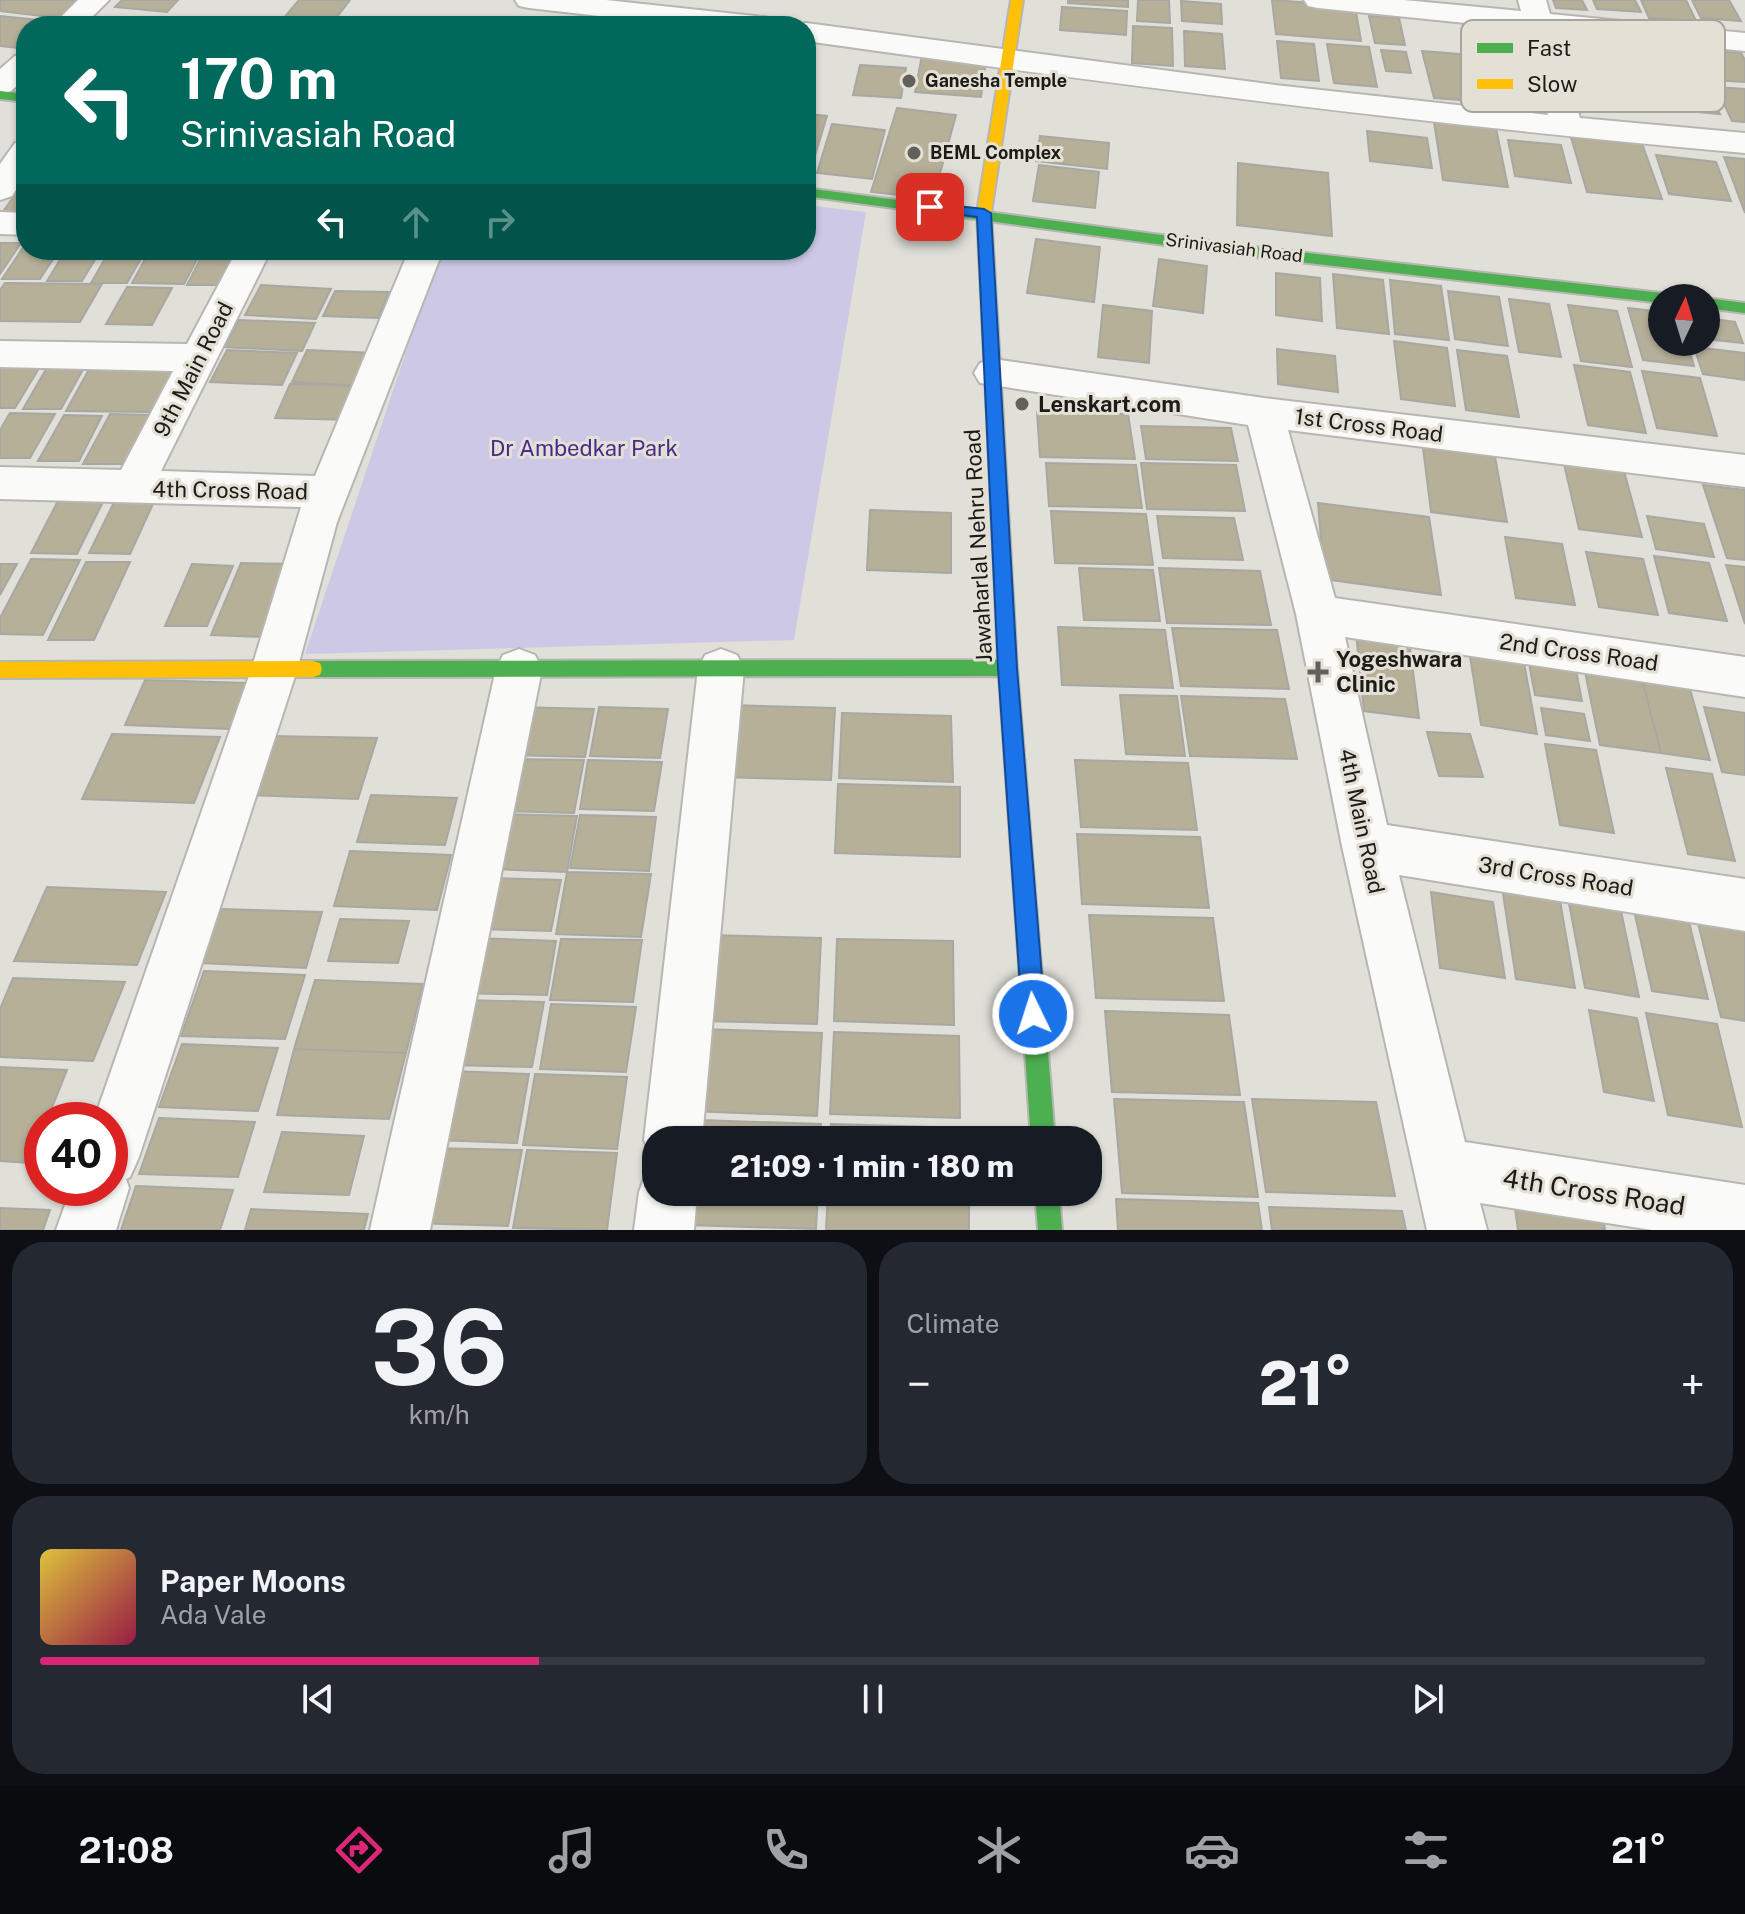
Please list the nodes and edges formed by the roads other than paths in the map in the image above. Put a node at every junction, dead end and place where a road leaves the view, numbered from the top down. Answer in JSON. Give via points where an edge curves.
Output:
{"nodes":[{"id":1,"x":95,"y":0,"type":"edge"},
{"id":2,"x":529,"y":0,"type":"edge"},
{"id":3,"x":1017,"y":0,"type":"edge"},
{"id":4,"x":1318,"y":0,"type":"edge"},
{"id":5,"x":593,"y":3,"type":"edge"},
{"id":6,"x":1535,"y":11,"type":"edge"},
{"id":7,"x":77,"y":16,"type":"edge"},
{"id":8,"x":750,"y":16,"type":"edge"},
{"id":9,"x":1596,"y":20,"type":"edge"},
{"id":10,"x":816,"y":33,"type":"edge"},
{"id":11,"x":1725,"y":39,"type":"edge"},
{"id":12,"x":1745,"y":42,"type":"edge"},
{"id":13,"x":1009,"y":60,"type":"junction"},
{"id":14,"x":16,"y":71,"type":"edge"},
{"id":15,"x":0,"y":85,"type":"edge"},
{"id":16,"x":1563,"y":112,"type":"edge"},
{"id":17,"x":1567,"y":128,"type":"junction"},
{"id":18,"x":1745,"y":143,"type":"edge"},
{"id":19,"x":16,"y":165,"type":"edge"},
{"id":20,"x":0,"y":189,"type":"edge"},
{"id":21,"x":816,"y":193,"type":"edge"},
{"id":22,"x":984,"y":213,"type":"junction"},
{"id":23,"x":249,"y":260,"type":"edge"},
{"id":24,"x":422,"y":260,"type":"edge"},
{"id":25,"x":1648,"y":296,"type":"edge"},
{"id":26,"x":1720,"y":305,"type":"edge"},
{"id":27,"x":1745,"y":308,"type":"edge"},
{"id":28,"x":0,"y":354,"type":"edge"},
{"id":29,"x":199,"y":358,"type":"junction"},
{"id":30,"x":993,"y":373,"type":"junction"},
{"id":31,"x":1264,"y":413,"type":"junction"},
{"id":32,"x":1745,"y":471,"type":"edge"},
{"id":33,"x":0,"y":483,"type":"edge"},
{"id":34,"x":133,"y":487,"type":"junction"},
{"id":35,"x":328,"y":492,"type":"junction"},
{"id":36,"x":1318,"y":614,"type":"junction"},
{"id":37,"x":1008,"y":668,"type":"junction"},
{"id":38,"x":519,"y":669,"type":"junction"},
{"id":39,"x":721,"y":669,"type":"junction"},
{"id":40,"x":0,"y":670,"type":"edge"},
{"id":41,"x":274,"y":670,"type":"junction"},
{"id":42,"x":1745,"y":677,"type":"edge"},
{"id":43,"x":1367,"y":846,"type":"junction"},
{"id":44,"x":1745,"y":905,"type":"edge"},
{"id":45,"x":128,"y":1104,"type":"edge"},
{"id":46,"x":674,"y":1126,"type":"edge"},
{"id":47,"x":1042,"y":1126,"type":"edge"},
{"id":48,"x":1443,"y":1168,"type":"junction"},
{"id":49,"x":94,"y":1206,"type":"edge"},
{"id":50,"x":667,"y":1206,"type":"edge"},
{"id":51,"x":1048,"y":1206,"type":"edge"},
{"id":52,"x":1745,"y":1215,"type":"edge"},
{"id":53,"x":86,"y":1230,"type":"edge"},
{"id":54,"x":400,"y":1230,"type":"edge"},
{"id":55,"x":664,"y":1230,"type":"edge"},
{"id":56,"x":1050,"y":1230,"type":"edge"},
{"id":57,"x":1457,"y":1230,"type":"edge"}],
"edges":[{"from":1,"to":7,"type":"street"},
{"from":2,"to":5,"type":"street"},
{"from":3,"to":13,"type":"street","name":"Jawaharlal Nehru Road"},
{"from":4,"to":6,"type":"street"},
{"from":5,"to":8,"type":"street"},
{"from":6,"to":9,"type":"street"},
{"from":10,"to":13,"type":"street"},
{"from":11,"to":12,"type":"street"},
{"from":13,"to":17,"type":"street"},
{"from":13,"to":22,"type":"street","name":"Jawaharlal Nehru Road"},
{"from":14,"to":15,"type":"street"},
{"from":16,"to":17,"type":"street"},
{"from":17,"to":18,"type":"street"},
{"from":19,"to":20,"type":"street"},
{"from":21,"to":22,"type":"street","name":"Srinivasiah Road"},
{"from":22,"to":25,"type":"street","name":"Srinivasiah Road","via":[[1237,250]]},
{"from":22,"to":30,"type":"street","name":"Jawaharlal Nehru Road"},
{"from":23,"to":29,"type":"street","name":"9th Main Road"},
{"from":24,"to":35,"type":"street"},
{"from":26,"to":27,"type":"street"},
{"from":28,"to":29,"type":"street"},
{"from":29,"to":34,"type":"street","name":"9th Main Road"},
{"from":30,"to":31,"type":"street","name":"1st Cross Road"},
{"from":30,"to":37,"type":"street","name":"Jawaharlal Nehru Road"},
{"from":31,"to":32,"type":"street","name":"1st Cross Road"},
{"from":31,"to":36,"type":"street","name":"4th Main Road"},
{"from":33,"to":34,"type":"street","name":"4th Cross Road"},
{"from":34,"to":35,"type":"street","name":"4th Cross Road"},
{"from":35,"to":41,"type":"street"},
{"from":36,"to":42,"type":"street","name":"2nd Cross Road"},
{"from":36,"to":43,"type":"street","name":"4th Main Road"},
{"from":37,"to":39,"type":"street"},
{"from":37,"to":47,"type":"street","name":"Jawaharlal Nehru Road"},
{"from":38,"to":39,"type":"street"},
{"from":38,"to":41,"type":"street"},
{"from":38,"to":54,"type":"street"},
{"from":39,"to":46,"type":"street"},
{"from":40,"to":41,"type":"street"},
{"from":41,"to":45,"type":"street"},
{"from":43,"to":44,"type":"street","name":"3rd Cross Road"},
{"from":43,"to":48,"type":"street","name":"4th Main Road"},
{"from":48,"to":52,"type":"street","name":"4th Cross Road"},
{"from":48,"to":57,"type":"street","name":"4th Main Road"},
{"from":49,"to":53,"type":"street"},
{"from":50,"to":55,"type":"street"},
{"from":51,"to":56,"type":"street"}]}
